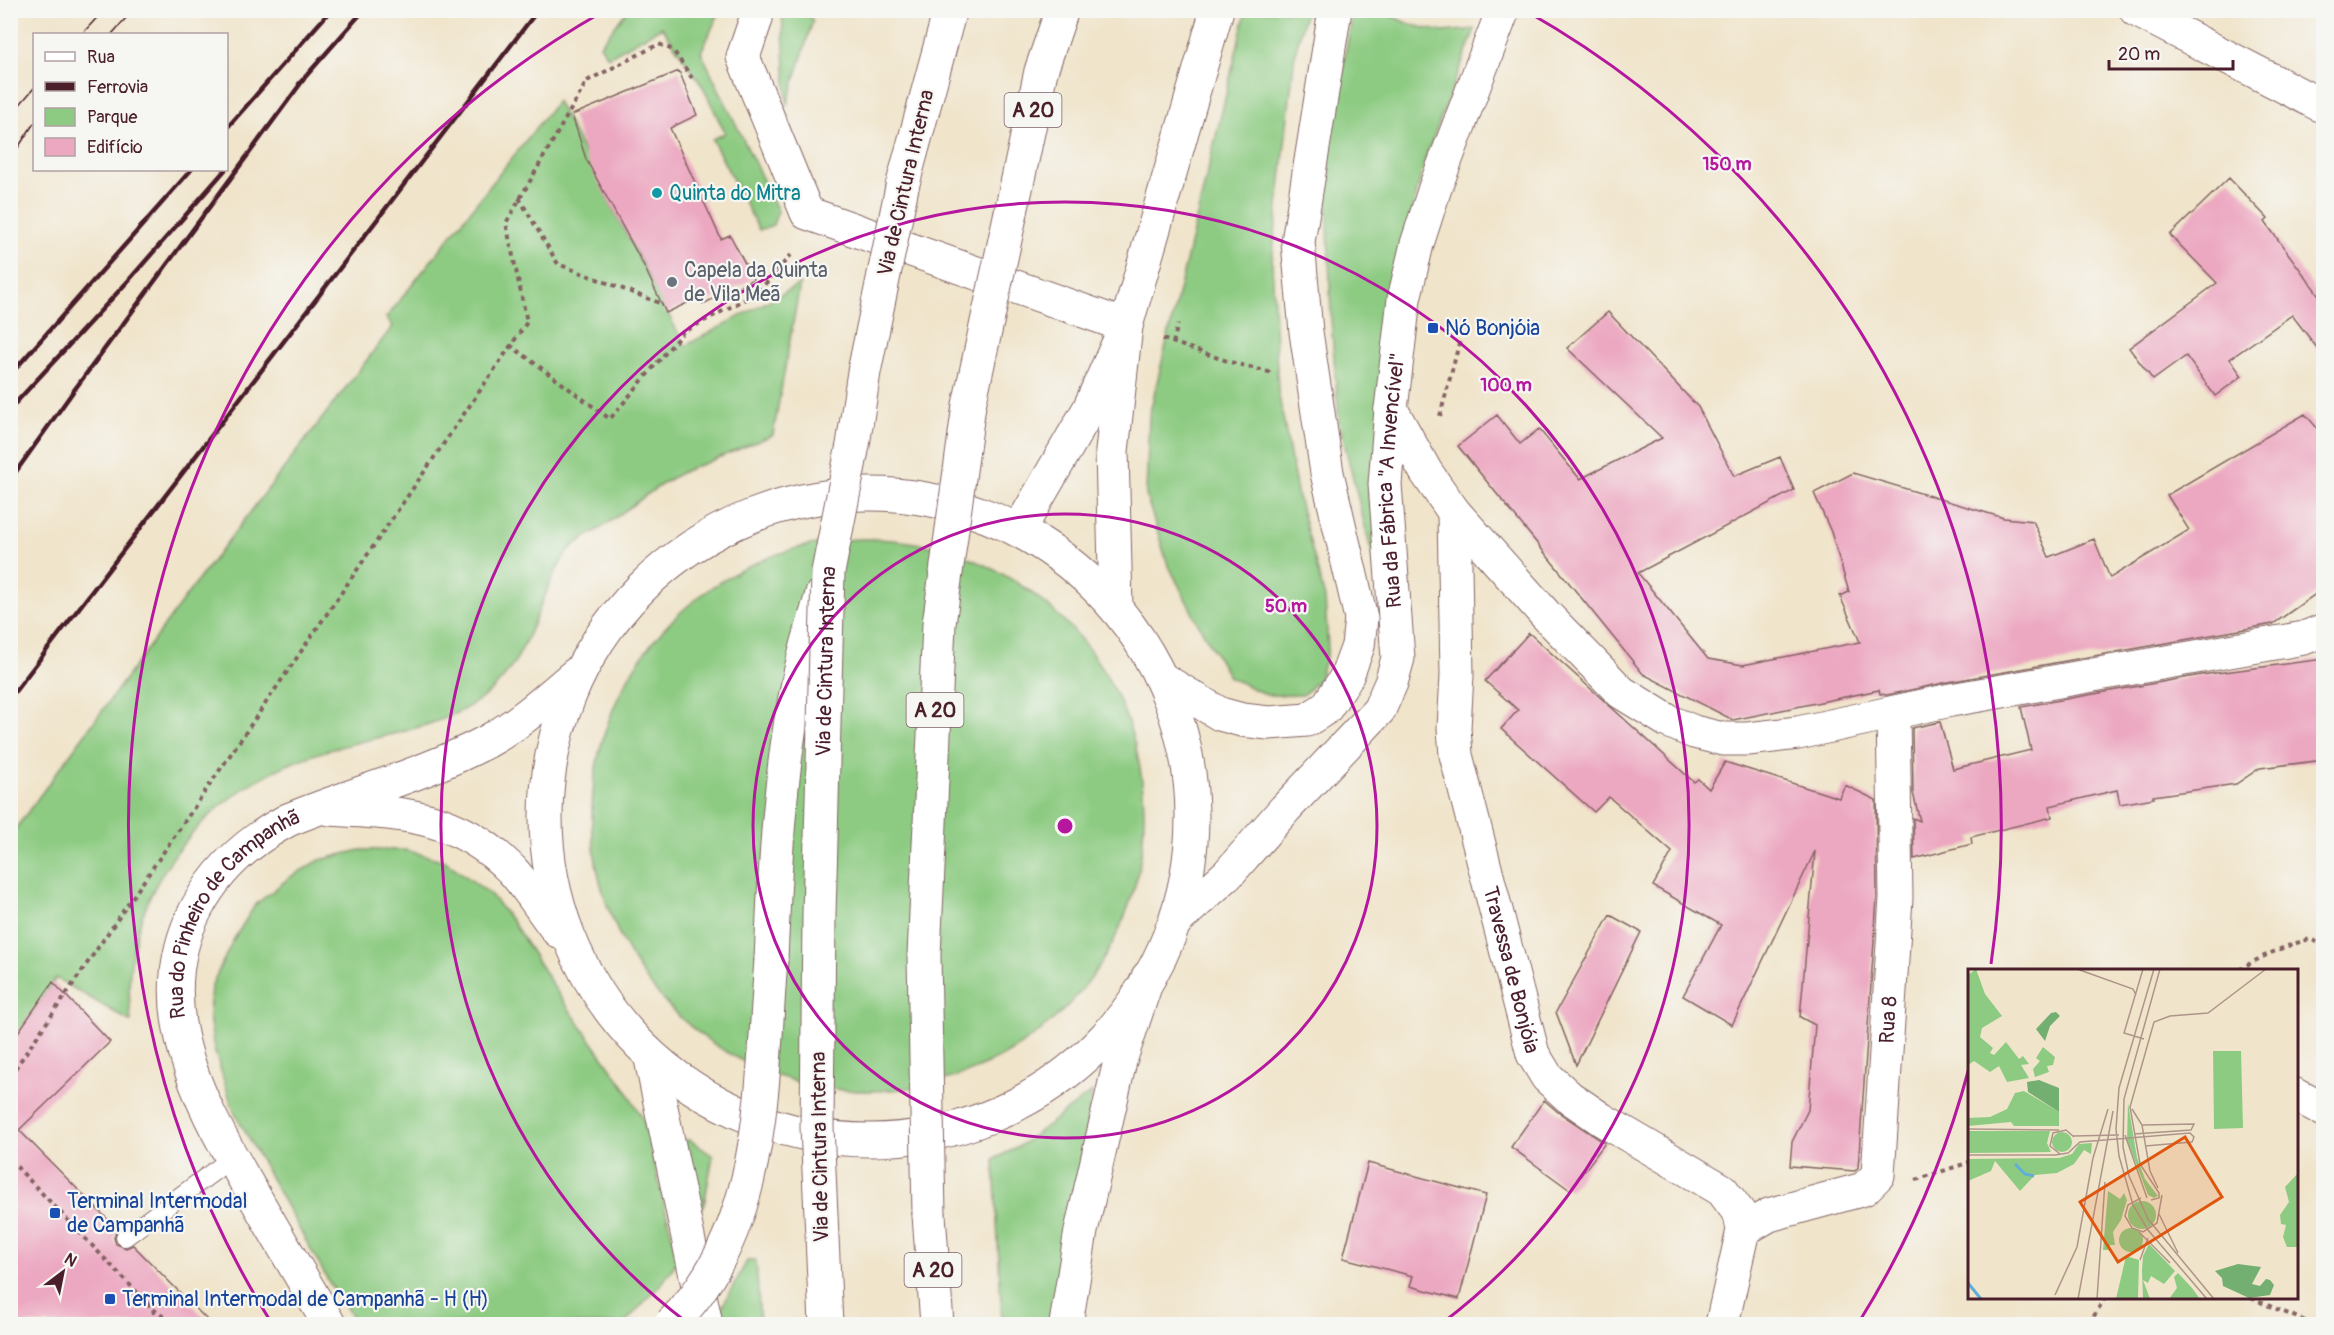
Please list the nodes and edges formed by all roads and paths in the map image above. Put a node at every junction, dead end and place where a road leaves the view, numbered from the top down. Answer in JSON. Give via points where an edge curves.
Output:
{"nodes":[{"id":1,"x":950,"y":10,"type":"edge"},
{"id":2,"x":1062,"y":10,"type":"edge"},
{"id":3,"x":1217,"y":10,"type":"edge"},
{"id":4,"x":1335,"y":10,"type":"edge"},
{"id":5,"x":1503,"y":10,"type":"edge"},
{"id":6,"x":2136,"y":10,"type":"edge"},
{"id":7,"x":756,"y":18,"type":"dead end"},
{"id":8,"x":692,"y":78,"type":"dead end"},
{"id":9,"x":2324,"y":107,"type":"edge"},
{"id":10,"x":519,"y":198,"type":"junction"},
{"id":11,"x":791,"y":255,"type":"dead end"},
{"id":12,"x":662,"y":304,"type":"dead end"},
{"id":13,"x":1178,"y":324,"type":"dead end"},
{"id":14,"x":1126,"y":326,"type":"junction"},
{"id":15,"x":1460,"y":340,"type":"dead end"},
{"id":16,"x":1173,"y":343,"type":"junction"},
{"id":17,"x":510,"y":345,"type":"junction"},
{"id":18,"x":1314,"y":385,"type":"junction"},
{"id":19,"x":1391,"y":409,"type":"junction"},
{"id":20,"x":1426,"y":472,"type":"junction"},
{"id":21,"x":1454,"y":512,"type":"junction"},
{"id":22,"x":1019,"y":530,"type":"junction"},
{"id":23,"x":828,"y":572,"type":"junction"},
{"id":24,"x":1116,"y":608,"type":"junction"},
{"id":25,"x":2324,"y":630,"type":"edge"},
{"id":26,"x":577,"y":673,"type":"junction"},
{"id":27,"x":1162,"y":679,"type":"junction"},
{"id":28,"x":1893,"y":714,"type":"junction"},
{"id":29,"x":316,"y":808,"type":"junction"},
{"id":30,"x":1178,"y":919,"type":"junction"},
{"id":31,"x":2324,"y":945,"type":"edge"},
{"id":32,"x":578,"y":956,"type":"junction"},
{"id":33,"x":2241,"y":969,"type":"edge"},
{"id":34,"x":1148,"y":976,"type":"junction"},
{"id":35,"x":651,"y":1059,"type":"junction"},
{"id":36,"x":10,"y":1076,"type":"edge"},
{"id":37,"x":2298,"y":1096,"type":"edge"},
{"id":38,"x":2324,"y":1110,"type":"edge"},
{"id":39,"x":232,"y":1158,"type":"junction"},
{"id":40,"x":10,"y":1160,"type":"edge"},
{"id":41,"x":1743,"y":1230,"type":"junction"},
{"id":42,"x":124,"y":1237,"type":"dead end"},
{"id":43,"x":2104,"y":1299,"type":"edge"},
{"id":44,"x":2253,"y":1299,"type":"edge"},
{"id":45,"x":153,"y":1309,"type":"junction"},
{"id":46,"x":171,"y":1323,"type":"edge"},
{"id":47,"x":156,"y":1324,"type":"edge"},
{"id":48,"x":182,"y":1324,"type":"edge"},
{"id":49,"x":329,"y":1324,"type":"edge"},
{"id":50,"x":671,"y":1324,"type":"edge"},
{"id":51,"x":705,"y":1324,"type":"edge"},
{"id":52,"x":826,"y":1324,"type":"edge"},
{"id":53,"x":937,"y":1324,"type":"edge"},
{"id":54,"x":1066,"y":1324,"type":"edge"},
{"id":55,"x":1722,"y":1324,"type":"edge"},
{"id":56,"x":2089,"y":1324,"type":"edge"},
{"id":57,"x":2312,"y":1324,"type":"edge"}],
"edges":[{"from":1,"to":23,"type":"main road","name":"Via de Cintura Interna","bridge":true,"via":[[902,187]]},
{"from":2,"to":53,"type":"main road","number":"A 20","bridge":true,"via":[[1041,71],[969,405],[939,624],[924,956],[928,1204]]},
{"from":3,"to":14,"type":"main road"},
{"from":4,"to":18,"type":"main road","name":"Rua da Fábrica \"A Invencível\"","via":[[1298,242]]},
{"from":5,"to":19,"type":"main road","name":"Rua da Fábrica \"A Invencível\"","via":[[1417,244],[1404,299]]},
{"from":6,"to":9,"type":"main road"},
{"from":7,"to":14,"type":"main road","via":[[743,57],[807,213]]},
{"from":8,"to":10,"type":"path","via":[[673,50],[659,44],[587,81]]},
{"from":10,"to":12,"type":"path","via":[[558,264]]},
{"from":10,"to":17,"type":"path","via":[[506,223],[527,322]]},
{"from":11,"to":17,"type":"path","via":[[757,293],[683,332],[610,419]]},
{"from":13,"to":16,"type":"path"},
{"from":14,"to":16,"type":"path"},
{"from":14,"to":22,"type":"main road","via":[[1089,409]]},
{"from":14,"to":24,"type":"main road","via":[[1112,451]]},
{"from":15,"to":20,"type":"path"},
{"from":16,"to":18,"type":"path"},
{"from":17,"to":36,"type":"path"},
{"from":18,"to":27,"type":"main road","name":"Rua da Fábrica \"A Invencível\"","via":[[1327,473],[1361,618],[1358,646],[1347,676],[1326,708],[1307,720],[1269,723],[1220,714]]},
{"from":19,"to":20,"type":"main road"},
{"from":19,"to":30,"type":"main road","name":"Rua da Fábrica \"A Invencível\"","via":[[1385,484],[1398,658],[1391,683],[1371,718],[1228,874]]},
{"from":20,"to":21,"type":"main road"},
{"from":21,"to":28,"type":"main road","via":[[1602,674],[1621,692],[1668,721],[1723,739],[1748,739]]},
{"from":21,"to":41,"type":"main road","name":"Travessa de Bonjóia","via":[[1456,755],[1533,1054],[1547,1077],[1569,1097],[1722,1190],[1740,1214]]},
{"from":22,"to":24,"type":"main road","via":[[1071,564]]},
{"from":22,"to":26,"type":"main road","via":[[926,498],[839,495],[734,521],[652,575],[610,621]]},
{"from":23,"to":50,"type":"main road","bridge":true,"via":[[799,677],[788,740],[775,853],[757,1134],[750,1175],[736,1220],[715,1265]]},
{"from":23,"to":52,"type":"main road","name":"Via de Cintura Interna","bridge":true,"via":[[817,1115]]},
{"from":24,"to":27,"type":"main road","via":[[1142,641]]},
{"from":25,"to":28,"type":"main road","via":[[2304,638],[1952,700]]},
{"from":26,"to":29,"type":"main road","name":"Rua do Pinheiro de Campanhã","via":[[490,740]]},
{"from":26,"to":32,"type":"main road","via":[[554,735],[545,801],[549,867],[566,932]]},
{"from":27,"to":30,"type":"main road","via":[[1186,750],[1193,825]]},
{"from":28,"to":41,"type":"main road","name":"Rua 8","via":[[1896,898],[1878,1175],[1864,1189],[1769,1215]]},
{"from":29,"to":32,"type":"main road","name":"Rua do Pinheiro de Campanhã","via":[[416,816],[466,835],[513,871]]},
{"from":29,"to":39,"type":"main road","name":"Rua do Pinheiro de Campanhã","via":[[263,833],[216,877],[199,902],[181,955],[177,981],[180,1033],[197,1086]]},
{"from":30,"to":34,"type":"main road"},
{"from":31,"to":33,"type":"path","via":[[2310,939],[2289,945]]},
{"from":32,"to":35,"type":"main road","via":[[629,1034]]},
{"from":34,"to":35,"type":"main road","via":[[1113,1024],[1059,1079],[1024,1101],[966,1126],[862,1141],[758,1121],[707,1099]]},
{"from":34,"to":54,"type":"main road","via":[[1120,1061],[1082,1231]]},
{"from":35,"to":51,"type":"main road"},
{"from":37,"to":38,"type":"main road"},
{"from":39,"to":42,"type":"lane"},
{"from":39,"to":49,"type":"main road","name":"Rua do Pinheiro de Campanhã"},
{"from":40,"to":45,"type":"path","bridge":true},
{"from":41,"to":55,"type":"main road"},
{"from":43,"to":56,"type":"path"},
{"from":44,"to":57,"type":"path"},
{"from":45,"to":46,"type":"path"},
{"from":45,"to":47,"type":"path","bridge":true},
{"from":46,"to":48,"type":"path"}]}
